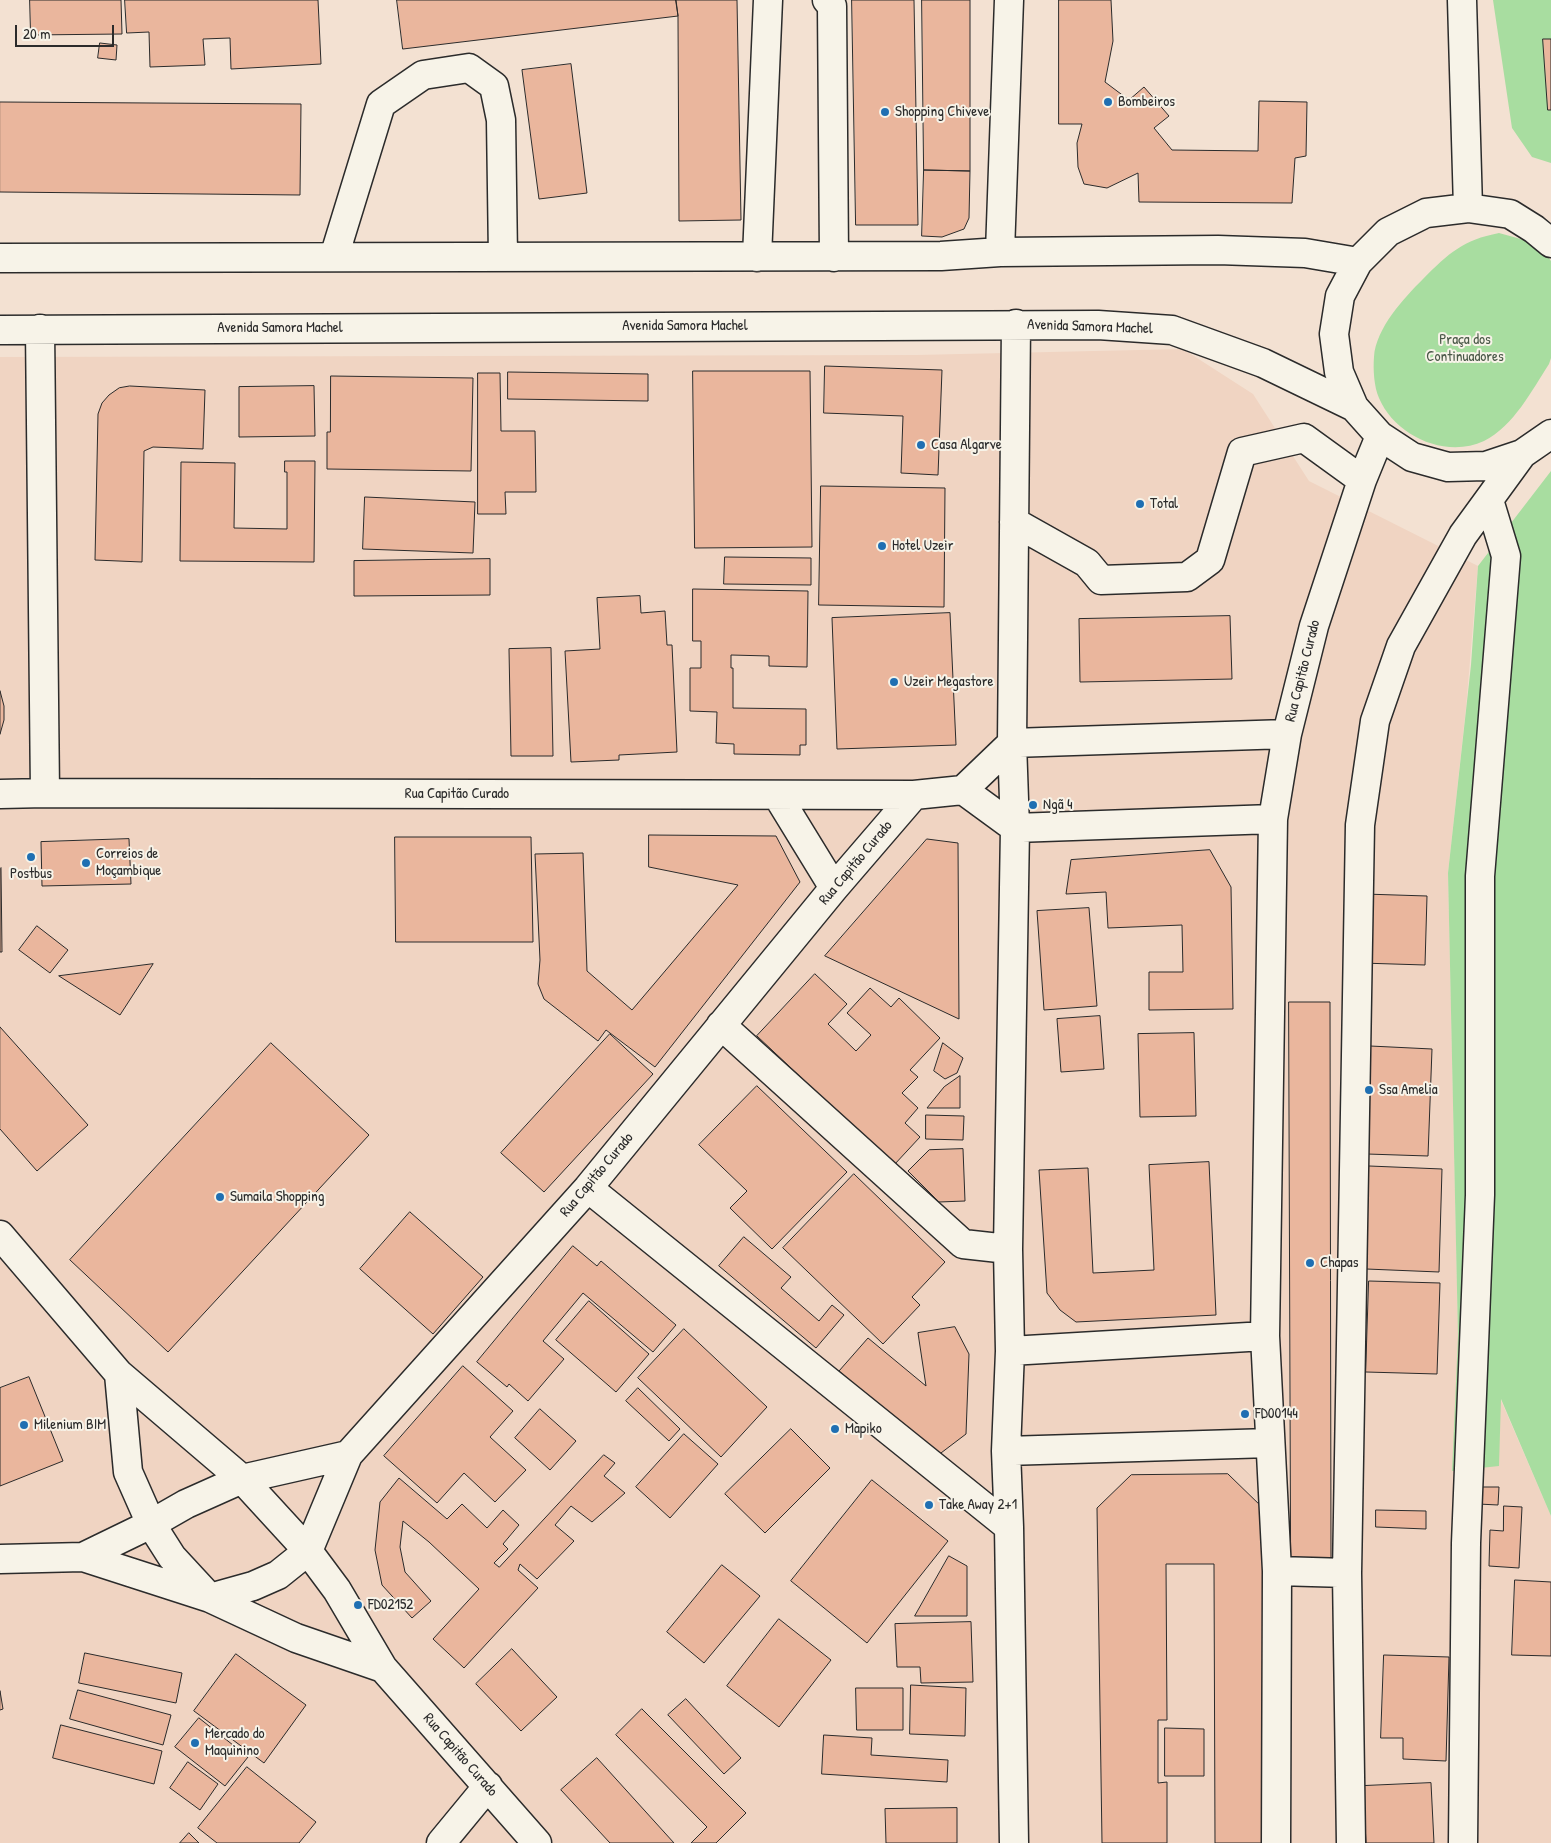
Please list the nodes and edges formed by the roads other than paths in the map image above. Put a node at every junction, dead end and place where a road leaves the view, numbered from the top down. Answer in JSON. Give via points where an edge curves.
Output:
{"nodes":[{"id":1,"x":768,"y":0,"type":"edge"},
{"id":2,"x":827,"y":0,"type":"edge"},
{"id":3,"x":1009,"y":0,"type":"edge"},
{"id":4,"x":1462,"y":0,"type":"edge"},
{"id":5,"x":1468,"y":208,"type":"junction"},
{"id":6,"x":1510,"y":214,"type":"junction"},
{"id":7,"x":1551,"y":227,"type":"edge"},
{"id":8,"x":1551,"y":244,"type":"edge"},
{"id":9,"x":1000,"y":252,"type":"junction"},
{"id":10,"x":334,"y":257,"type":"junction"},
{"id":11,"x":503,"y":257,"type":"junction"},
{"id":12,"x":757,"y":257,"type":"junction"},
{"id":13,"x":834,"y":257,"type":"junction"},
{"id":14,"x":0,"y":258,"type":"edge"},
{"id":15,"x":1358,"y":262,"type":"junction"},
{"id":16,"x":1016,"y":324,"type":"junction"},
{"id":17,"x":40,"y":329,"type":"junction"},
{"id":18,"x":0,"y":330,"type":"edge"},
{"id":19,"x":1354,"y":407,"type":"junction"},
{"id":20,"x":1551,"y":434,"type":"edge"},
{"id":21,"x":1380,"y":436,"type":"junction"},
{"id":22,"x":1522,"y":454,"type":"junction"},
{"id":23,"x":1362,"y":480,"type":"junction"},
{"id":24,"x":1489,"y":500,"type":"junction"},
{"id":25,"x":1014,"y":522,"type":"junction"},
{"id":26,"x":1287,"y":734,"type":"junction"},
{"id":27,"x":1012,"y":743,"type":"junction"},
{"id":28,"x":963,"y":790,"type":"junction"},
{"id":29,"x":45,"y":793,"type":"junction"},
{"id":30,"x":0,"y":794,"type":"edge"},
{"id":31,"x":777,"y":795,"type":"junction"},
{"id":32,"x":914,"y":795,"type":"junction"},
{"id":33,"x":1273,"y":819,"type":"junction"},
{"id":34,"x":1015,"y":828,"type":"junction"},
{"id":35,"x":834,"y":888,"type":"junction"},
{"id":36,"x":721,"y":1025,"type":"junction"},
{"id":37,"x":588,"y":1188,"type":"junction"},
{"id":38,"x":0,"y":1235,"type":"edge"},
{"id":39,"x":1008,"y":1249,"type":"junction"},
{"id":40,"x":1265,"y":1336,"type":"junction"},
{"id":41,"x":1010,"y":1351,"type":"junction"},
{"id":42,"x":119,"y":1374,"type":"junction"},
{"id":43,"x":1270,"y":1443,"type":"junction"},
{"id":44,"x":1006,"y":1451,"type":"junction"},
{"id":45,"x":348,"y":1455,"type":"junction"},
{"id":46,"x":242,"y":1479,"type":"junction"},
{"id":47,"x":151,"y":1524,"type":"junction"},
{"id":48,"x":1009,"y":1527,"type":"junction"},
{"id":49,"x":308,"y":1551,"type":"junction"},
{"id":50,"x":83,"y":1556,"type":"junction"},
{"id":51,"x":0,"y":1559,"type":"edge"},
{"id":52,"x":1277,"y":1571,"type":"junction"},
{"id":53,"x":1347,"y":1573,"type":"junction"},
{"id":54,"x":210,"y":1598,"type":"junction"},
{"id":55,"x":383,"y":1668,"type":"junction"},
{"id":56,"x":488,"y":1786,"type":"junction"},
{"id":57,"x":441,"y":1843,"type":"edge"},
{"id":58,"x":537,"y":1843,"type":"edge"},
{"id":59,"x":1014,"y":1843,"type":"edge"},
{"id":60,"x":1276,"y":1843,"type":"edge"},
{"id":61,"x":1351,"y":1843,"type":"edge"},
{"id":62,"x":1463,"y":1843,"type":"edge"}],
"edges":[{"from":1,"to":12,"type":"street"},
{"from":2,"to":13,"type":"street","via":[[832,6]]},
{"from":3,"to":9,"type":"street"},
{"from":4,"to":5,"type":"street"},
{"from":5,"to":6,"type":"street"},
{"from":5,"to":15,"type":"street","via":[[1426,213],[1388,232]]},
{"from":6,"to":7,"type":"street"},
{"from":6,"to":8,"type":"street"},
{"from":9,"to":13,"type":"street"},
{"from":9,"to":15,"type":"street","via":[[1218,250],[1305,253]]},
{"from":10,"to":11,"type":"street"},
{"from":10,"to":11,"type":"street","via":[[381,104],[423,75],[469,68],[494,86],[501,120]]},
{"from":10,"to":14,"type":"street"},
{"from":11,"to":12,"type":"street"},
{"from":12,"to":13,"type":"street"},
{"from":15,"to":19,"type":"street","via":[[1340,296],[1334,334],[1339,372]]},
{"from":16,"to":17,"type":"street","name":"Avenida Samora Machel"},
{"from":16,"to":19,"type":"street","name":"Avenida Samora Machel","via":[[1172,330],[1263,363]]},
{"from":16,"to":25,"type":"street"},
{"from":17,"to":18,"type":"street","name":"Avenida Samora Machel"},
{"from":17,"to":29,"type":"street"},
{"from":19,"to":21,"type":"street"},
{"from":20,"to":22,"type":"street"},
{"from":21,"to":22,"type":"street","via":[[1412,457],[1448,467],[1486,466]]},
{"from":21,"to":23,"type":"street","name":"Rua Capitão Curado"},
{"from":22,"to":24,"type":"street"},
{"from":23,"to":25,"type":"street","via":[[1304,438],[1242,452],[1210,560],[1187,577],[1101,580],[1088,563]]},
{"from":23,"to":26,"type":"street","name":"Rua Capitão Curado","via":[[1314,626]]},
{"from":24,"to":53,"type":"street","via":[[1463,535],[1401,646],[1375,721],[1360,825]]},
{"from":24,"to":62,"type":"street","via":[[1506,556],[1480,876],[1480,1195],[1466,1543]]},
{"from":25,"to":27,"type":"street"},
{"from":26,"to":27,"type":"street","name":"Rua Capitão Curado"},
{"from":26,"to":33,"type":"street"},
{"from":27,"to":28,"type":"street"},
{"from":27,"to":34,"type":"street"},
{"from":28,"to":32,"type":"street","name":"Rua Capitão Curado"},
{"from":28,"to":34,"type":"street"},
{"from":29,"to":30,"type":"street","name":"Rua Capitão Curado"},
{"from":29,"to":31,"type":"street","name":"Rua Capitão Curado"},
{"from":31,"to":32,"type":"street","name":"Rua Capitão Curado"},
{"from":31,"to":35,"type":"street"},
{"from":32,"to":35,"type":"street","name":"Rua Capitão Curado"},
{"from":33,"to":34,"type":"street"},
{"from":33,"to":40,"type":"street"},
{"from":34,"to":39,"type":"street"},
{"from":35,"to":36,"type":"street","name":"Rua Capitão Curado"},
{"from":36,"to":37,"type":"street","name":"Rua Capitão Curado"},
{"from":36,"to":39,"type":"street","via":[[963,1244]]},
{"from":37,"to":45,"type":"street","name":"Rua Capitão Curado"},
{"from":37,"to":48,"type":"street"},
{"from":38,"to":42,"type":"street","name":"Rua Capitão Curado"},
{"from":39,"to":41,"type":"street"},
{"from":40,"to":41,"type":"street"},
{"from":40,"to":43,"type":"street"},
{"from":41,"to":44,"type":"street"},
{"from":42,"to":46,"type":"street","name":"Rua Capitão Curado"},
{"from":42,"to":47,"type":"street","via":[[128,1472]]},
{"from":43,"to":44,"type":"street"},
{"from":43,"to":52,"type":"street"},
{"from":44,"to":48,"type":"street"},
{"from":45,"to":46,"type":"street"},
{"from":45,"to":49,"type":"street","name":"Rua Capitão Curado"},
{"from":46,"to":47,"type":"street"},
{"from":46,"to":49,"type":"street","name":"Rua Capitão Curado"},
{"from":47,"to":50,"type":"street"},
{"from":47,"to":54,"type":"street","via":[[172,1557]]},
{"from":48,"to":59,"type":"street"},
{"from":49,"to":54,"type":"street","via":[[278,1574],[253,1586]]},
{"from":49,"to":55,"type":"street","name":"Rua Capitão Curado","via":[[337,1590]]},
{"from":50,"to":51,"type":"street"},
{"from":50,"to":54,"type":"street"},
{"from":52,"to":53,"type":"street"},
{"from":52,"to":60,"type":"street"},
{"from":53,"to":61,"type":"street"},
{"from":54,"to":55,"type":"street","via":[[296,1638]]},
{"from":55,"to":56,"type":"street","name":"Rua Capitão Curado"},
{"from":56,"to":57,"type":"street"},
{"from":56,"to":58,"type":"street","name":"Rua Capitão Curado"}]}
